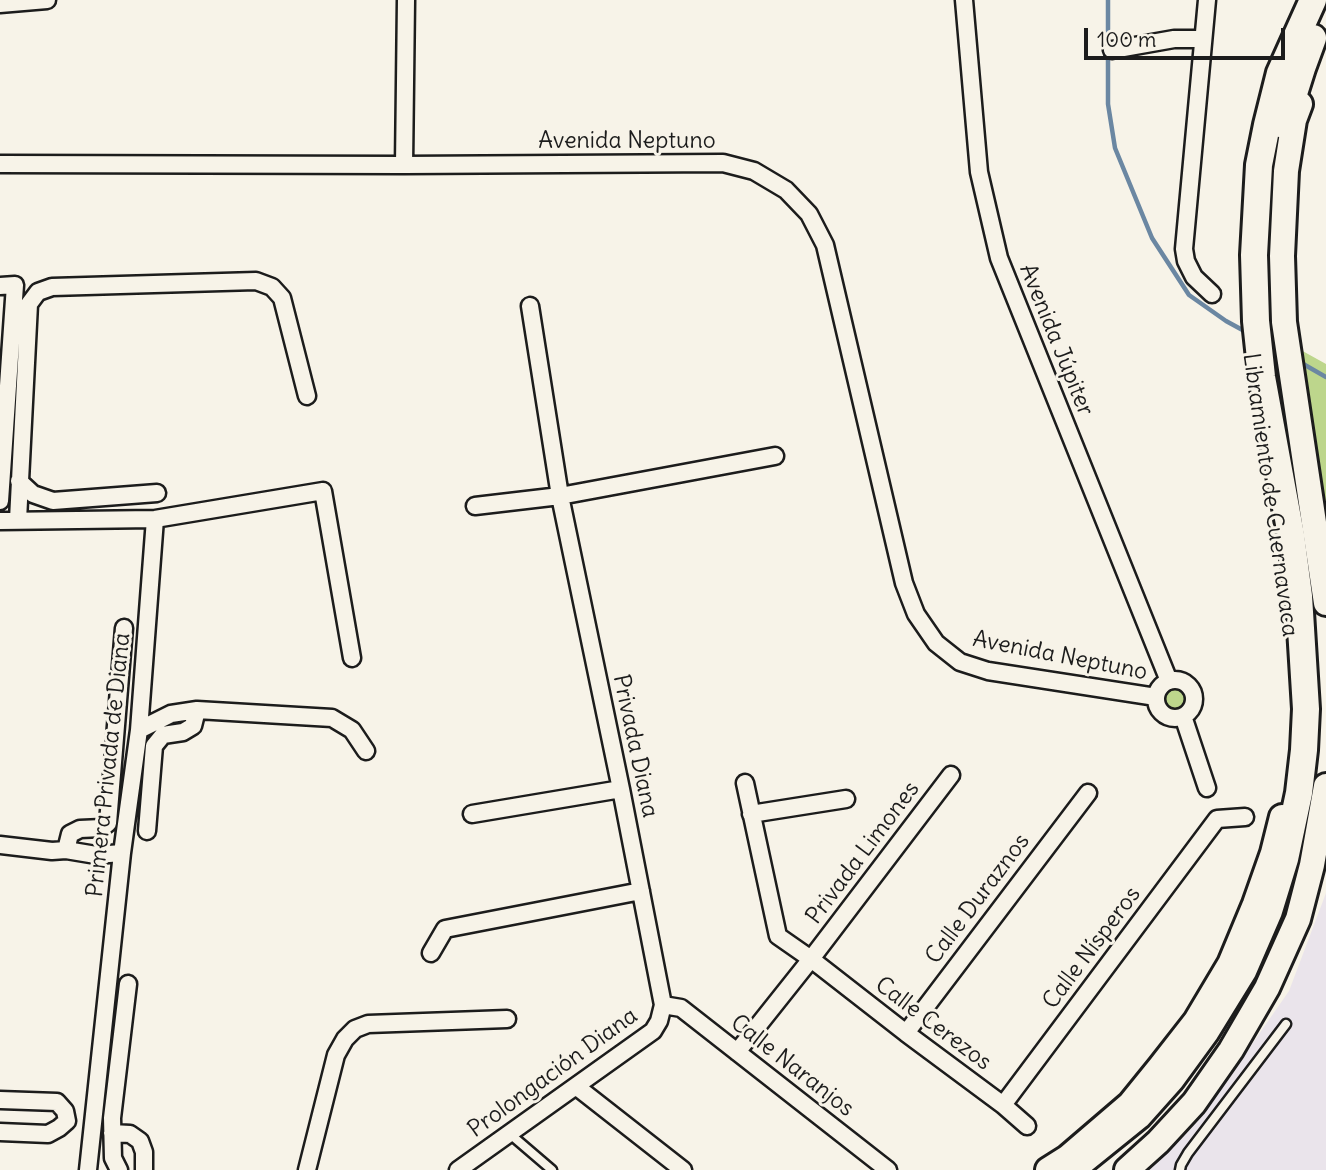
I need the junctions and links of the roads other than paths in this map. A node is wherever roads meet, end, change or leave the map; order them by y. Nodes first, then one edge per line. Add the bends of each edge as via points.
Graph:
1 (47, 0) edge
2 (406, 0) edge
3 (964, 0) edge
4 (1207, 0) edge
5 (1302, 0) edge
6 (1313, 0) edge
7 (0, 4) edge
8 (1326, 8) edge
9 (1326, 32) edge
10 (1202, 39) junction
11 (1112, 50) dead end
12 (0, 164) edge
13 (404, 165) junction
14 (0, 286) edge
15 (1212, 294) dead end
16 (530, 306) dead end
17 (1264, 322) junction
18 (1270, 377) junction
19 (307, 396) dead end
20 (775, 456) dead end
21 (19, 481) junction
22 (157, 493) dead end
23 (560, 496) junction
24 (0, 499) edge
25 (475, 506) dead end
26 (155, 519) junction
27 (18, 520) junction
28 (0, 521) edge
29 (1326, 603) edge
30 (124, 628) dead end
31 (352, 658) dead end
32 (1169, 681) junction
33 (1156, 698) junction
34 (197, 710) junction
35 (1183, 716) junction
36 (139, 730) junction
37 (366, 751) dead end
38 (951, 775) dead end
39 (745, 783) dead end
40 (1326, 786) edge
41 (1207, 788) dead end
42 (621, 789) junction
43 (1087, 793) dead end
44 (846, 799) dead end
45 (472, 814) dead end
46 (751, 814) junction
47 (1245, 817) dead end
48 (147, 831) dead end
49 (0, 845) edge
50 (66, 850) junction
51 (122, 853) junction
52 (641, 891) junction
53 (431, 953) dead end
54 (811, 959) junction
55 (128, 984) dead end
56 (663, 1005) junction
57 (507, 1019) dead end
58 (1286, 1024) dead end
59 (906, 1033) junction
60 (737, 1052) junction
61 (577, 1087) junction
62 (0, 1100) edge
63 (1003, 1105) junction
64 (66, 1121) junction
65 (1027, 1126) dead end
66 (93, 1129) junction
67 (0, 1132) edge
68 (112, 1133) junction
69 (510, 1134) junction
70 (88, 1170) edge
71 (123, 1170) edge
72 (144, 1170) edge
73 (307, 1170) edge
74 (458, 1170) edge
75 (552, 1170) edge
76 (683, 1170) edge
77 (888, 1170) edge
78 (1048, 1170) edge
79 (1071, 1170) edge
80 (1094, 1170) edge
81 (1127, 1170) edge
82 (1181, 1170) edge

1 - 7 street
2 - 13 street
3 - 32 street, Avenida Júpiter via 979,172 999,258
4 - 10 street
5 - 17 main road, Libramiento de Cuernavaca via 1276,56 1261,111 1244,214
6 - 17 highway via 1280,73 1259,165 1254,255
8 - 17 highway via 1290,105 1274,169
9 - 17 main road via 1294,120 1282,256
10 - 11 street
10 - 15 street via 1184,249 1194,278
12 - 13 street, Avenida Neptuno
13 - 33 street, Avenida Neptuno via 723,163 754,171 786,190 809,214 825,245 904,583 916,614 936,643 960,662 988,670
14 - 24 street via 15,285
16 - 23 street, Privada Diana
17 - 18 highway
18 - 29 main road, Libramiento de Cuernavaca
18 - 78 main road, Libramiento de Cuernavaca via 1296,709 1289,790 1273,853 1230,964 1196,1021 1129,1104
18 - 79 highway via 1299,596 1306,709 1299,793 1285,859 1243,971 1206,1031 1138,1116
18 - 80 highway via 1312,595 1317,644 1318,751 1298,864 1255,979 1218,1041 1145,1129
19 - 21 street via 282,298 272,287 256,281 52,287 38,292 29,304
20 - 23 street
21 - 22 street via 33,495 53,501
21 - 27 street
23 - 25 street
23 - 42 street, Privada Diana
26 - 27 street
26 - 31 street via 323,491
26 - 36 street, Primera Privada de Diana
27 - 28 street
30 - 50 street via 108,823 70,834
32 - 33 street
32 - 35 street via 1182,682 1192,692 1192,706
33 - 35 street via 1164,715
34 - 36 street via 172,714
34 - 37 street via 332,718 352,730
34 - 48 street via 193,726 163,735 155,746
35 - 41 street
36 - 51 street, Primera Privada de Diana
38 - 54 street, Privada Limones
39 - 46 street, Calle Cerezos
40 - 81 main road via 1298,919 1267,988 1194,1103
42 - 45 street
42 - 52 street, Privada Diana
43 - 59 street, Calle Duraznos
44 - 46 street
46 - 54 street, Calle Cerezos via 778,936
47 - 63 street, Calle Nísperos via 1217,819
49 - 50 street
50 - 51 street
51 - 66 street, Primera Privada de Diana
52 - 53 street via 445,929
52 - 56 street, Privada Diana
54 - 59 street, Calle Cerezos
54 - 60 street, Privada Limones
55 - 68 street
56 - 60 street, Calle Naranjos via 681,1008
56 - 61 street, Prolongación Diana via 653,1031
57 - 73 street via 368,1024 355,1029 336,1055
58 - 82 lane via 1188,1153
59 - 63 street, Calle Cerezos
60 - 77 street, Calle Naranjos
61 - 69 street, Prolongación Diana
61 - 76 street
62 - 64 street via 57,1102
63 - 65 street, Calle Cerezos
64 - 66 street
64 - 67 street via 48,1134
66 - 70 street, Primera Privada de Diana
68 - 71 street via 113,1158
68 - 72 street via 130,1134 140,1141
69 - 74 street, Prolongación Diana
69 - 75 lane

